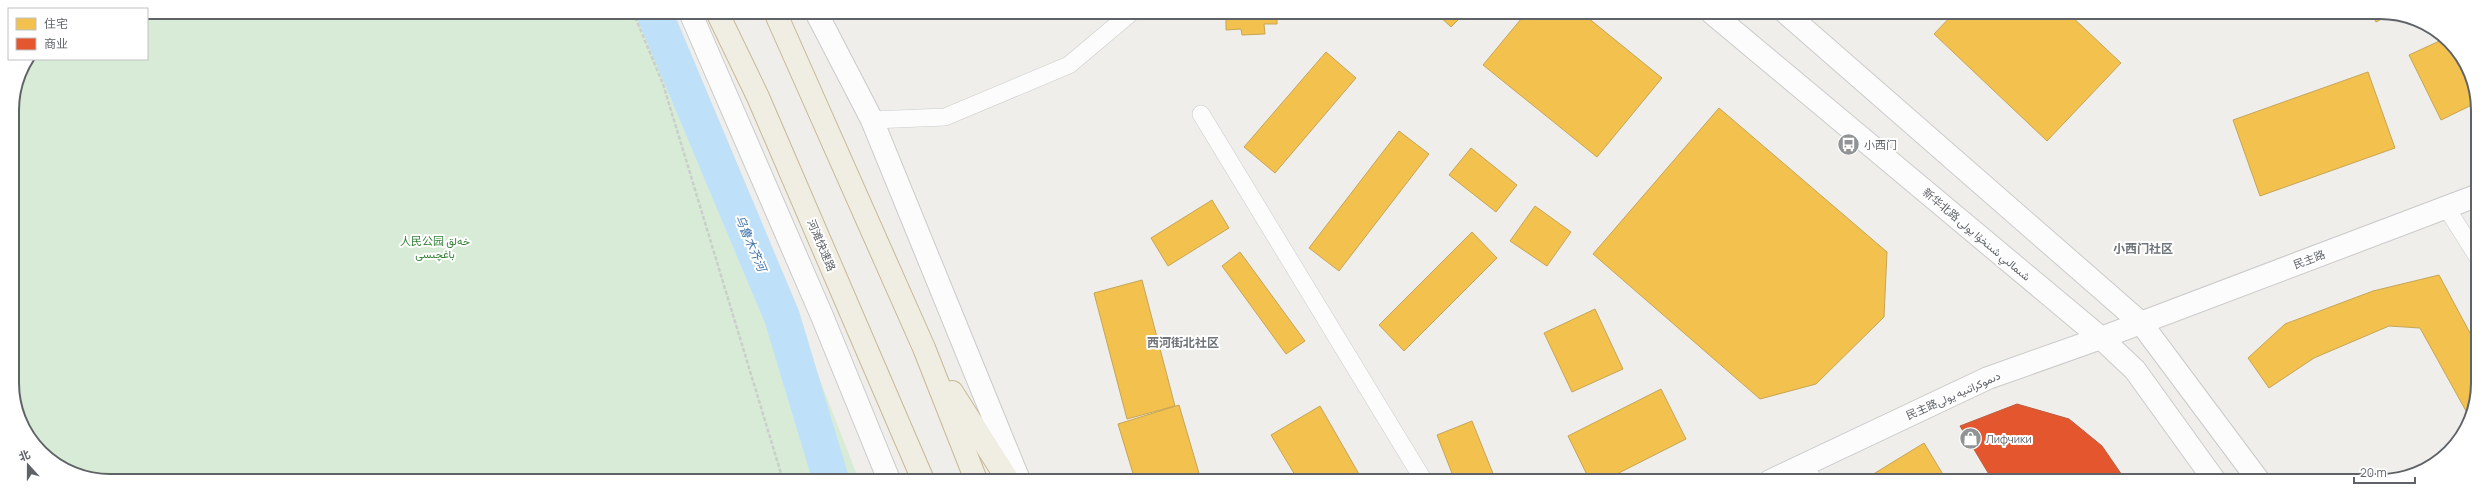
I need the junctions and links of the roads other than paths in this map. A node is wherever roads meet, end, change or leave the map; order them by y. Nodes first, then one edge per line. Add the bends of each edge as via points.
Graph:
1 (693, 19) edge
2 (721, 19) edge
3 (778, 19) edge
4 (820, 19) edge
5 (1124, 19) edge
6 (1719, 19) edge
7 (1793, 19) edge
8 (1201, 114) dead end
9 (872, 120) junction
10 (2471, 198) edge
11 (2446, 207) junction
12 (2471, 247) edge
13 (2141, 322) junction
14 (2101, 338) junction
15 (924, 348) junction
16 (1809, 472) edge
17 (887, 474) edge
18 (920, 474) edge
19 (974, 474) edge
20 (1004, 474) edge
21 (1017, 474) edge
22 (1420, 474) edge
23 (2210, 474) edge
24 (2253, 474) edge

1 - 17 main road via 819,309
2 - 18 highway, 河滩快速路 via 758,97
3 - 15 highway
4 - 9 main road
5 - 9 street via 1069,65 952,114
6 - 14 main road, 新华北路 شىمالىي شىنخۇا يولى
7 - 13 main road
8 - 22 street
9 - 21 main road
10 - 11 main road, 民主路
11 - 12 street
11 - 13 main road, 民主路
13 - 14 main road, 民主路دىموكراتىيە يولى
13 - 24 main road
14 - 16 main road, 民主路دىموكراتىيە يولى via 1988,378
14 - 23 main road, 新华北路 شىمالىي شىنخۇا يولى via 2135,370
15 - 19 highway
15 - 20 highway

